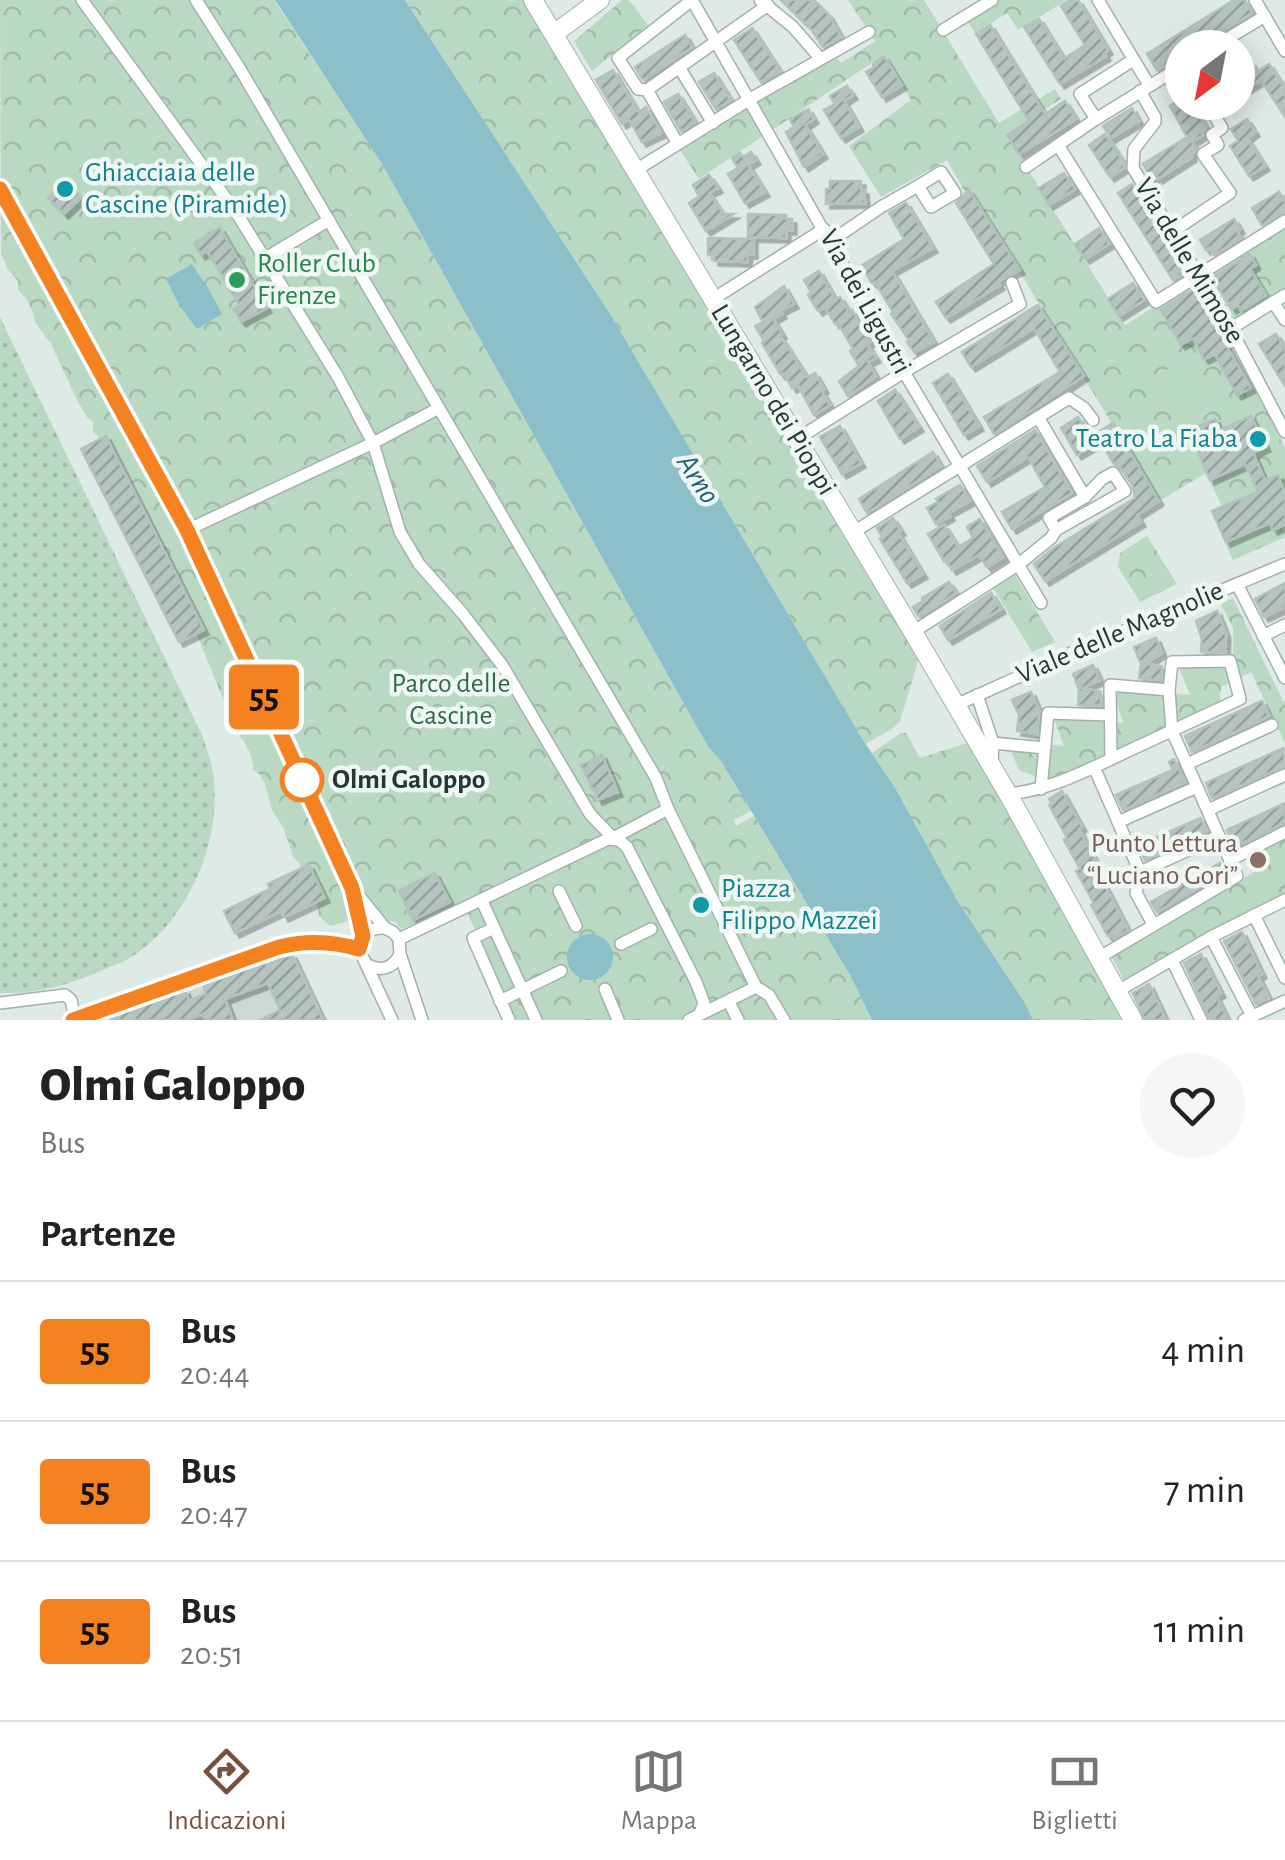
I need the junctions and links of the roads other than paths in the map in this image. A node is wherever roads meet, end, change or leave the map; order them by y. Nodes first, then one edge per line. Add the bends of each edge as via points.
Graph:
1 (82, 0) edge
2 (196, 0) edge
3 (533, 0) edge
4 (600, 0) edge
5 (692, 0) edge
6 (992, 0) edge
7 (1098, 0) edge
8 (1255, 0) edge
9 (764, 3) edge
10 (1265, 16) junction
11 (943, 30) dead end
12 (1242, 30) edge
13 (869, 32) dead end
14 (555, 33) junction
15 (714, 43) junction
16 (1285, 51) edge
17 (820, 58) junction
18 (1133, 60) junction
19 (679, 67) junction
20 (1165, 76) edge
21 (1145, 88) junction
22 (646, 90) junction
23 (750, 99) junction
24 (1096, 119) junction
25 (1217, 120) edge
26 (713, 123) junction
27 (678, 144) junction
28 (1058, 146) junction
29 (1026, 166) dead end
30 (636, 170) junction
31 (918, 186) dead end
32 (0, 189) edge
33 (328, 220) junction
34 (1285, 221) edge
35 (1172, 232) junction
36 (828, 235) junction
37 (264, 259) junction
38 (1198, 275) junction
39 (1012, 282) dead end
40 (1279, 298) edge
41 (713, 299) junction
42 (1285, 320) edge
43 (1230, 329) junction
44 (904, 372) junction
45 (439, 408) junction
46 (1038, 417) junction
47 (1094, 420) dead end
48 (1285, 432) edge
49 (797, 439) junction
50 (373, 443) junction
51 (959, 467) junction
52 (1085, 497) junction
53 (187, 530) junction
54 (1056, 530) junction
55 (852, 532) junction
56 (1020, 564) junction
57 (1285, 564) edge
58 (1238, 584) junction
59 (1041, 603) dead end
60 (1285, 626) edge
61 (913, 632) junction
62 (1263, 636) junction
63 (1285, 678) edge
64 (1170, 690) junction
65 (977, 695) junction
66 (956, 705) junction
67 (1110, 715) junction
68 (1272, 724) dead end
69 (1172, 731) junction
70 (993, 743) junction
71 (1044, 748) junction
72 (1111, 759) junction
73 (1187, 764) junction
74 (992, 766) junction
75 (1094, 767) junction
76 (1285, 775) edge
77 (1197, 787) junction
78 (1041, 789) junction
79 (1008, 794) junction
80 (668, 809) junction
81 (1208, 810) junction
82 (1118, 822) junction
83 (1285, 832) edge
84 (1220, 836) junction
85 (616, 839) junction
86 (1230, 860) junction
87 (1140, 872) junction
88 (352, 888) junction
89 (559, 890) dead end
90 (1285, 900) edge
91 (482, 901) junction
92 (1254, 915) junction
93 (1152, 924) junction
94 (576, 926) dead end
95 (385, 928) junction
96 (494, 928) junction
97 (652, 929) dead end
98 (1211, 937) junction
99 (399, 939) junction
100 (361, 942) junction
101 (621, 944) dead end
102 (400, 954) junction
103 (1100, 957) junction
104 (1172, 960) junction
105 (368, 964) junction
106 (561, 972) dead end
107 (1285, 978) edge
108 (756, 987) junction
109 (522, 990) junction
110 (605, 990) dead end
111 (1118, 991) junction
112 (500, 1001) junction
113 (1285, 1001) edge
114 (0, 1003) edge
115 (734, 1010) edge
116 (694, 1016) edge
117 (1248, 1018) edge
118 (74, 1020) edge
119 (392, 1020) edge
120 (422, 1020) edge
121 (509, 1020) edge
122 (536, 1020) edge
123 (618, 1020) edge
124 (784, 1020) edge
125 (1133, 1020) edge
126 (1201, 1020) edge

1 - 37 street
2 - 33 street
3 - 14 street, Lungarno dei Pioppi
4 - 14 street
5 - 15 street, Via dei Ligustri
5 - 22 street via 618,58
6 - 11 street
7 - 18 street, Via delle Mimose
8 - 10 street
9 - 15 street
9 - 17 street
10 - 12 street
10 - 16 street
13 - 17 street
14 - 30 street, Lungarno dei Pioppi
15 - 19 street
15 - 23 street, Via dei Ligustri
17 - 23 street
18 - 21 street, Via delle Mimose
18 - 24 street via 1080,94
19 - 22 street
19 - 26 street
20 - 21 street
21 - 24 street
21 - 35 street, Via delle Mimose via 1155,117 1134,149 1133,168
22 - 27 street
23 - 26 street
23 - 36 street, Via dei Ligustri
24 - 28 street
25 - 35 street via 1222,128 1212,135 1218,145 1203,154 1230,193
26 - 27 street
27 - 30 street
28 - 29 street
28 - 38 street via 1156,302
30 - 41 street, Lungarno dei Pioppi
31 - 36 street
32 - 53 street
33 - 37 street
33 - 45 street
34 - 38 street
35 - 38 street, Via delle Mimose
36 - 41 street
36 - 44 street, Via dei Ligustri
37 - 50 street
38 - 43 street, Via delle Mimose
39 - 44 street via 1020,304
40 - 42 street
40 - 43 street
41 - 49 street, Lungarno dei Pioppi
43 - 48 street, Via delle Mimose
44 - 49 street
44 - 51 street, Via dei Ligustri
45 - 50 street
45 - 80 street
46 - 47 street via 1070,398
46 - 51 street
46 - 52 street
49 - 55 street, Lungarno dei Pioppi
50 - 53 street
50 - 85 street via 400,532 502,666 590,814
51 - 55 street
51 - 56 street, Via dei Ligustri
52 - 54 street via 1049,518
52 - 54 street via 1113,473 1124,490
53 - 88 street
54 - 56 street
55 - 61 street, Lungarno dei Pioppi
56 - 59 street, Via dei Ligustri
56 - 61 street
57 - 58 street, Viale delle Magnolie
58 - 62 street
58 - 65 street, Viale delle Magnolie
60 - 62 street
61 - 66 street, Lungarno dei Pioppi
62 - 63 street
64 - 67 street via 1110,685
64 - 69 street
64 - 69 street via 1172,662 1230,661 1240,699
65 - 66 street, Viale delle Magnolie
65 - 70 street
66 - 74 street, Lungarno dei Pioppi
67 - 71 street via 1048,713
67 - 72 street
68 - 73 street
69 - 72 street
69 - 73 street
70 - 71 street
70 - 74 street
71 - 78 street
72 - 75 street
73 - 77 street
74 - 79 street, Lungarno dei Pioppi
75 - 78 street
75 - 82 street
76 - 81 street
77 - 81 street
77 - 82 street
78 - 79 street
79 - 103 street, Lungarno dei Pioppi
80 - 85 street
80 - 108 street
81 - 84 street
82 - 87 street
83 - 86 street
84 - 86 street
84 - 87 street
85 - 91 street
85 - 116 street via 628,847 700,990 704,1003
86 - 93 street via 1237,876
87 - 93 street via 1136,893
88 - 95 street
88 - 100 street
89 - 94 street
90 - 92 street
91 - 96 street
91 - 99 street
92 - 98 street
92 - 107 street
93 - 103 street
95 - 99 street
95 - 100 street via 374,928
96 - 109 street
96 - 112 street via 472,938
97 - 101 street
98 - 104 street
98 - 117 street
99 - 102 street
100 - 105 street
100 - 118 street via 299,942
102 - 105 street via 386,968
102 - 120 street
103 - 111 street, Lungarno dei Pioppi
104 - 111 street
104 - 126 street
105 - 119 street
106 - 109 street
108 - 115 street
108 - 124 street
109 - 112 street
109 - 122 street
110 - 123 street
111 - 125 street, Lungarno dei Pioppi
112 - 121 street
113 - 117 street
114 - 118 street via 65,996
115 - 116 street

